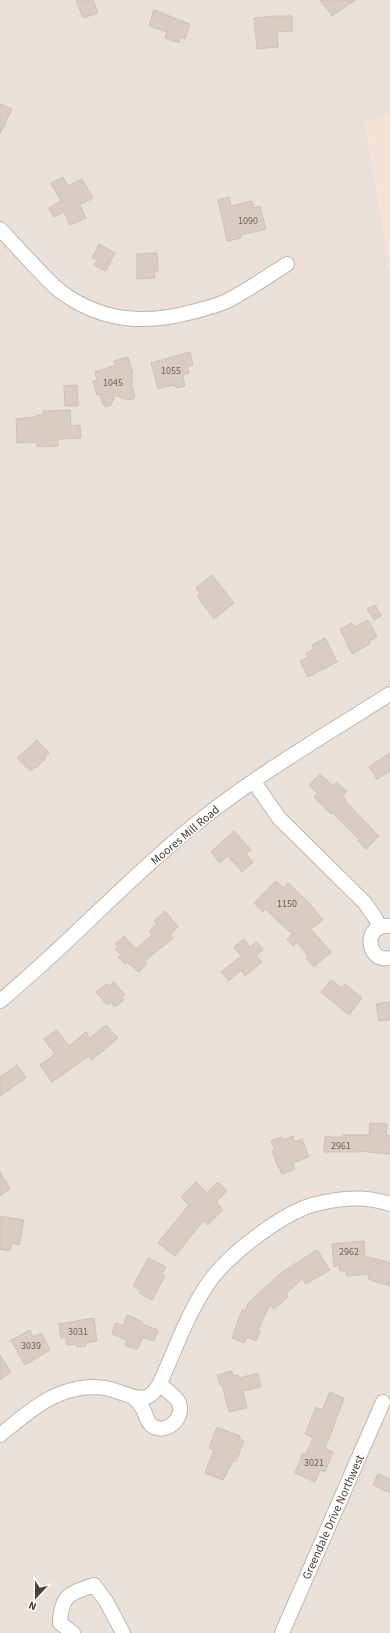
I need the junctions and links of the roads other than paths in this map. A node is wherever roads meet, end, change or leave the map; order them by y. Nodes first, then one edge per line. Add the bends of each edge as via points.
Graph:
1 (0, 229) edge
2 (287, 264) dead end
3 (390, 694) edge
4 (254, 782) junction
5 (385, 927) edge
6 (390, 958) edge
7 (0, 1000) edge
8 (390, 1204) edge
9 (160, 1383) junction
10 (135, 1398) junction
11 (383, 1402) dead end
12 (0, 1435) edge
13 (74, 1633) edge
14 (123, 1633) edge
15 (282, 1633) edge

1 - 2 street via 43,276 66,296 96,311 134,320 156,320 210,308 252,288
3 - 4 street, Moores Mill Road
4 - 5 street via 279,818 365,903
4 - 7 street, Moores Mill Road via 182,835
5 - 6 street via 374,931 370,942 375,954
8 - 9 street via 352,1198 311,1205 251,1240 226,1262 208,1283 194,1306
9 - 10 street via 151,1395
9 - 10 street via 180,1405 180,1416 172,1425 162,1428 151,1424
10 - 12 street via 114,1390 93,1387 71,1390 51,1397
11 - 15 street, Greendale Drive Northwest
13 - 14 street via 60,1623 60,1608 72,1592 94,1585

